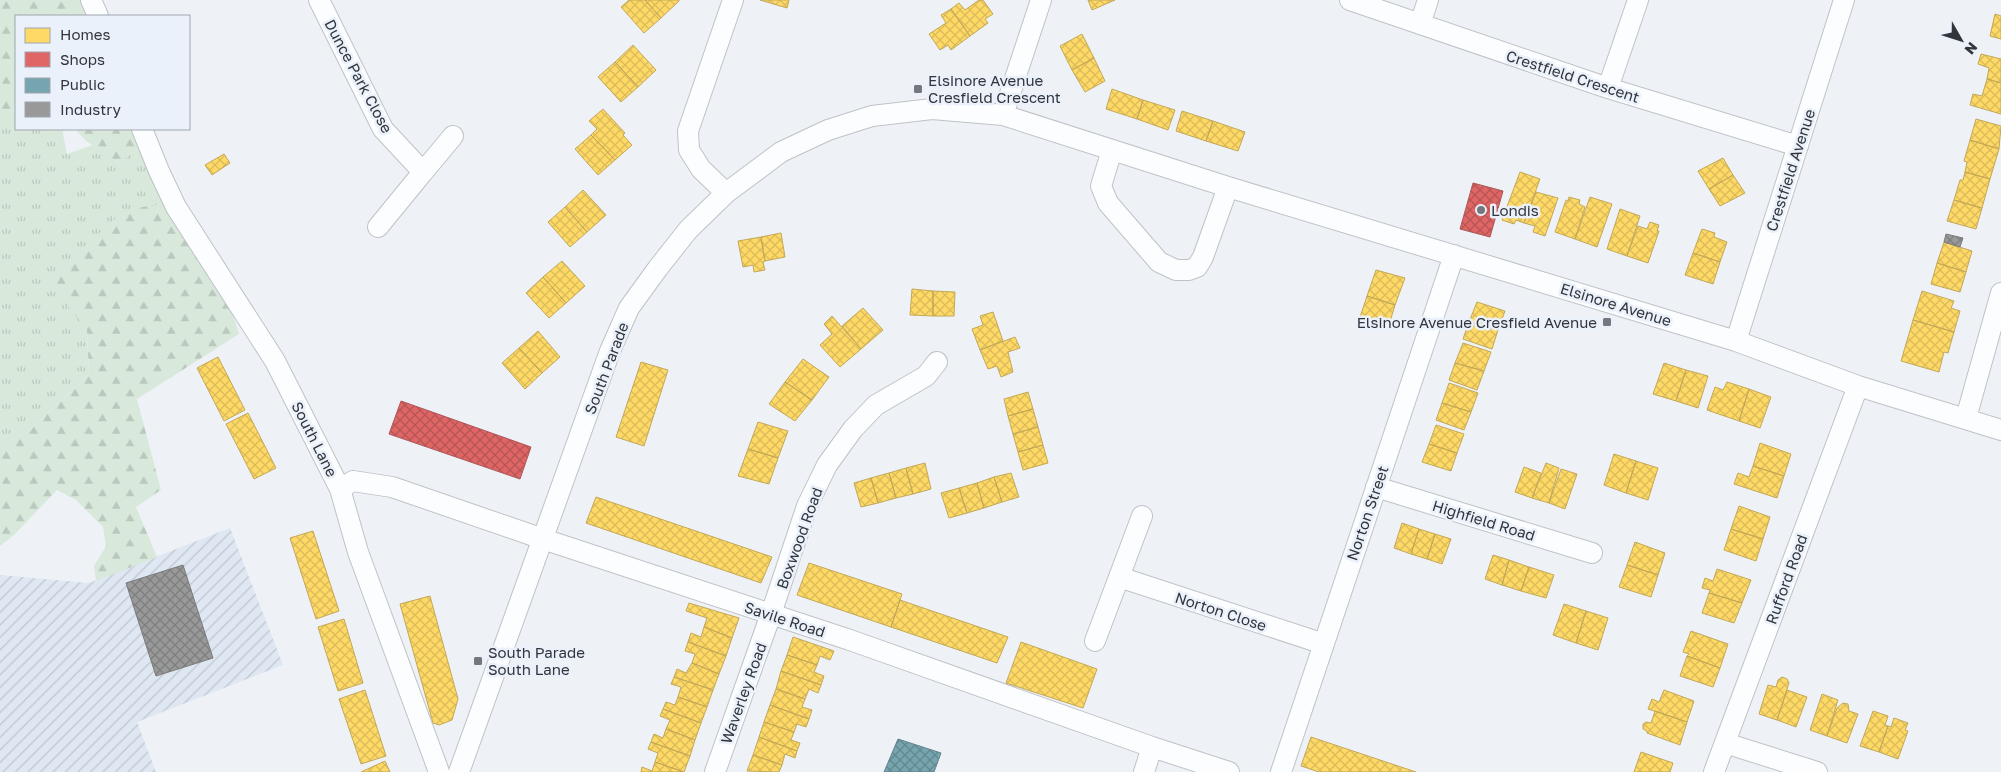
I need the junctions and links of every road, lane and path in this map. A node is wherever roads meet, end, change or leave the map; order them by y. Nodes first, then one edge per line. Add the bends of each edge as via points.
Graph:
1 (92, 0) edge
2 (319, 0) edge
3 (733, 0) edge
4 (1041, 0) edge
5 (1350, 0) edge
6 (1428, 0) edge
7 (1638, 0) edge
8 (1844, 0) edge
9 (98, 15) edge
10 (1420, 24) junction
11 (1608, 88) junction
12 (1003, 115) junction
13 (142, 130) edge
14 (453, 136) dead end
15 (1798, 146) junction
16 (1112, 150) junction
17 (423, 172) junction
18 (1228, 186) junction
19 (726, 193) junction
20 (378, 227) dead end
21 (1454, 254) junction
22 (2001, 293) edge
23 (1736, 341) junction
24 (936, 362) dead end
25 (1858, 386) junction
26 (1966, 418) junction
27 (2001, 430) edge
28 (1376, 486) junction
29 (340, 489) junction
30 (1142, 516) dead end
31 (543, 539) junction
32 (1592, 553) dead end
33 (1119, 577) junction
34 (771, 614) junction
35 (1096, 641) dead end
36 (1324, 644) junction
37 (1725, 743) junction
38 (1152, 747) junction
39 (439, 772) edge
40 (459, 772) edge
41 (715, 772) edge
42 (1144, 772) edge
43 (1229, 772) edge
44 (1281, 772) edge
45 (1714, 772) edge
46 (1817, 772) edge

1 - 9 street
2 - 17 street, Dunce Park Close via 383,129
3 - 19 street via 688,131 689,150 701,169
4 - 12 street
5 - 10 street, Crestfield Crescent
6 - 10 street
7 - 11 street
8 - 15 street, Crestfield Avenue
10 - 11 street, Crestfield Crescent
11 - 15 street, Crestfield Crescent
12 - 16 street, Elsinore Avenue
12 - 19 street, Elsinore Avenue via 932,109 872,116 828,130 781,152
13 - 29 street, South Lane via 176,207 275,361
14 - 17 street
15 - 23 street, Crestfield Avenue
16 - 18 street, Elsinore Avenue
16 - 18 street via 1101,186 1108,203 1159,262 1176,270 1197,267
17 - 20 street
18 - 21 street, Elsinore Avenue
19 - 31 street, South Parade via 688,230 630,308 610,351
21 - 23 street, Elsinore Avenue
21 - 28 street, Norton Street
22 - 26 street
23 - 25 street, Elsinore Avenue
24 - 34 street, Boxwood Road via 926,376 876,405 853,429 827,465 807,506
25 - 26 street, Elsinore Avenue
25 - 37 street, Rufford Road
26 - 27 street, Elsinore Avenue
28 - 32 street, Highfield Road
28 - 36 street, Norton Street
29 - 31 street, Savile Road via 353,481 392,487
29 - 39 street, South Lane via 358,552
30 - 33 street
31 - 34 street, Savile Road
31 - 40 street, South Parade
33 - 35 street
33 - 36 street, Norton Close
34 - 38 street, Savile Road
34 - 41 street, Waverley Road
36 - 44 street, Norton Street
37 - 45 street, Rufford Road
37 - 46 street
38 - 42 street
38 - 43 street, Savile Road

